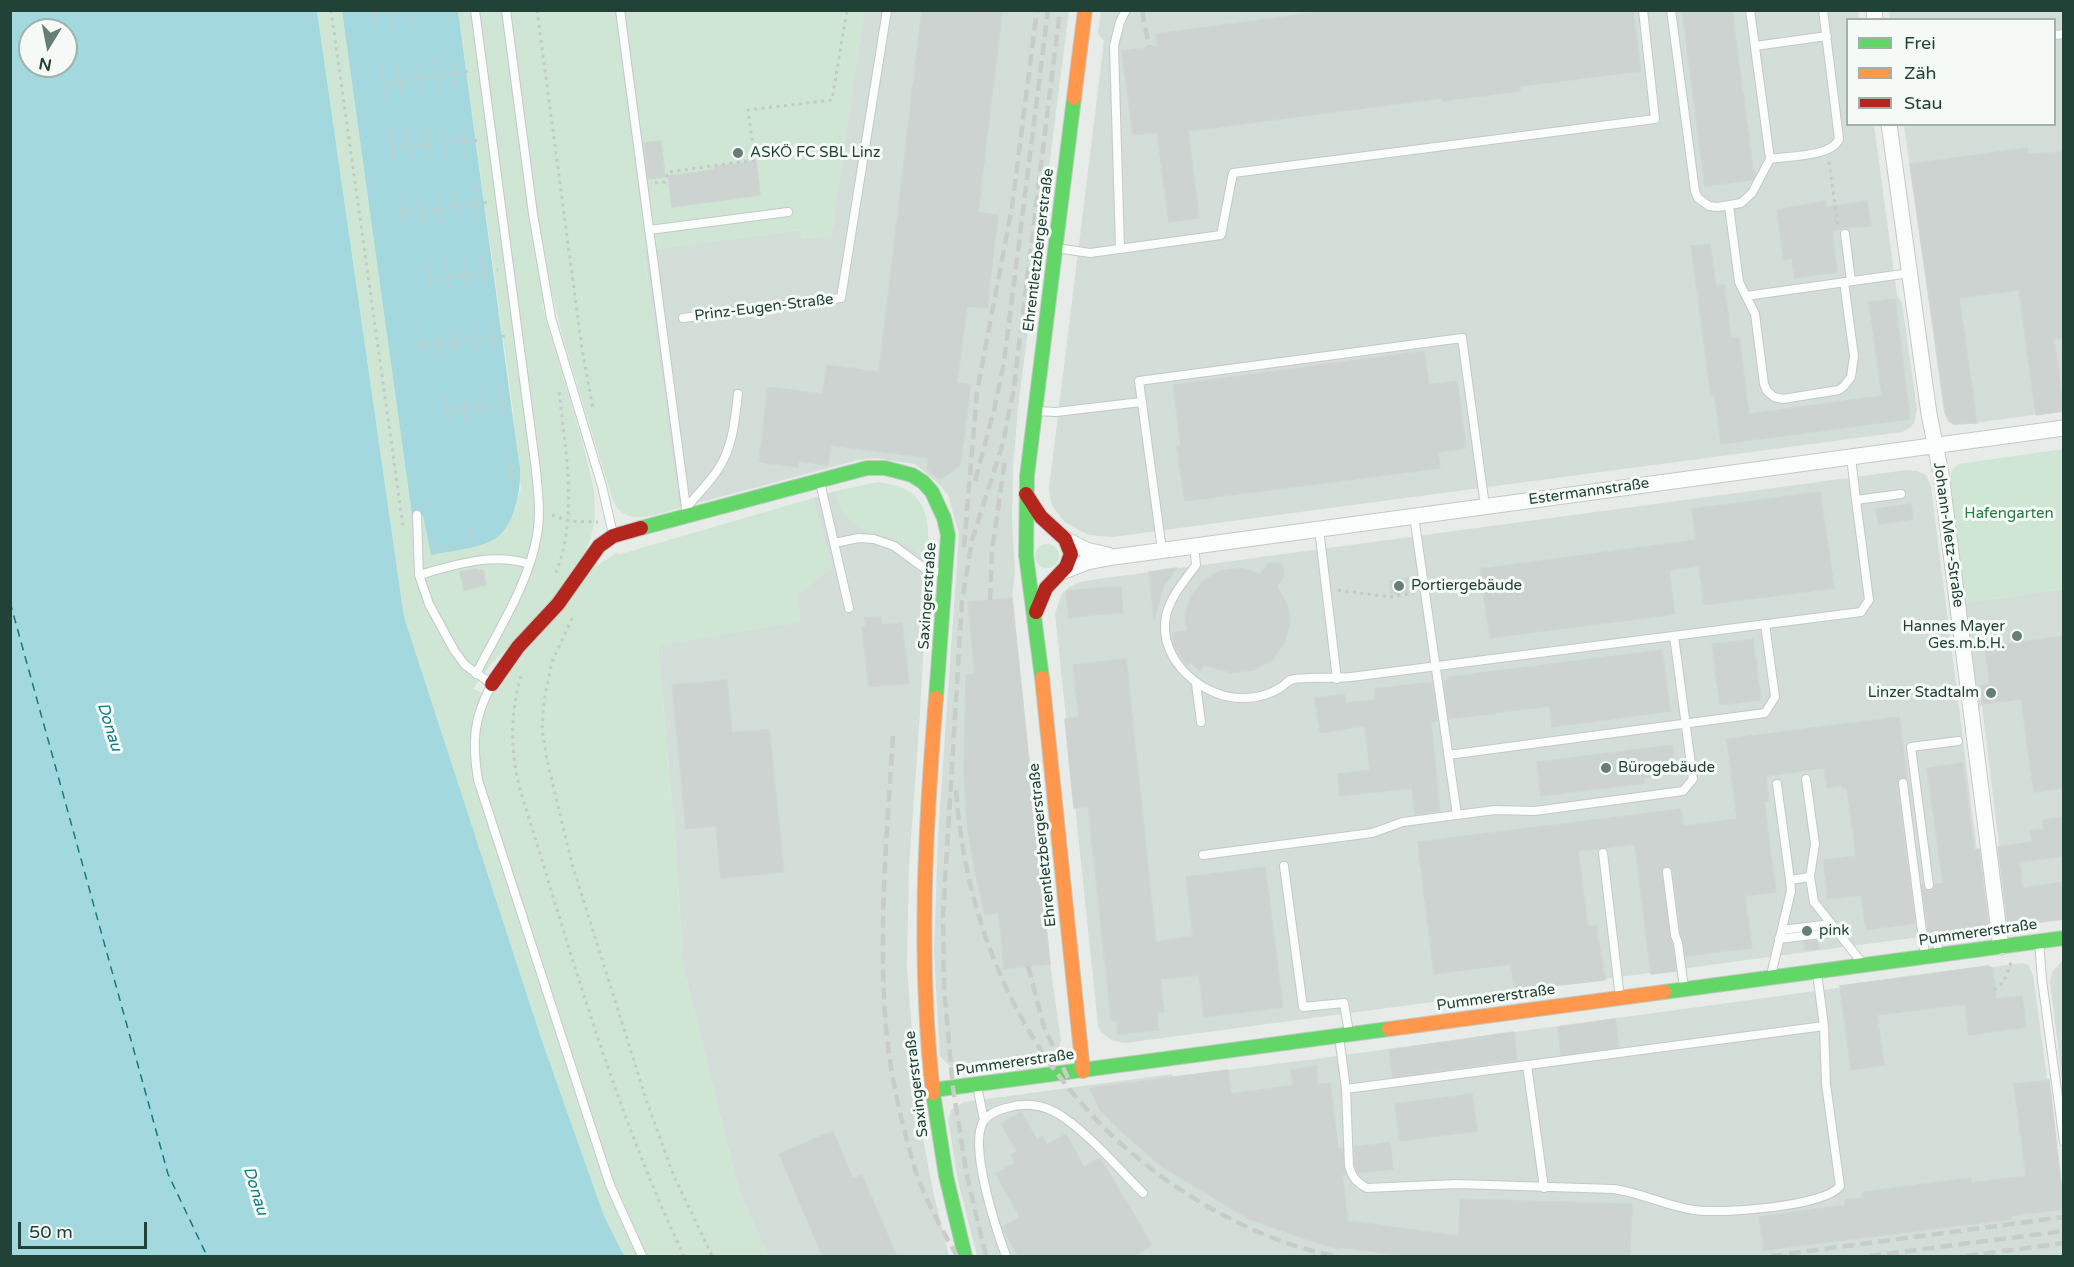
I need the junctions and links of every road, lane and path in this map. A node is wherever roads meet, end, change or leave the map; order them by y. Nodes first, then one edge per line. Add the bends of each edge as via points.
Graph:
1 (331, 10) edge
2 (409, 10) edge
3 (428, 10) edge
4 (447, 10) edge
5 (475, 10) edge
6 (506, 10) edge
7 (537, 10) edge
8 (620, 10) edge
9 (847, 10) edge
10 (887, 10) edge
11 (1085, 10) edge
12 (1126, 10) edge
13 (1643, 10) edge
14 (1671, 10) edge
15 (1750, 10) edge
16 (1823, 10) edge
17 (392, 12) edge
18 (374, 13) edge
19 (448, 21) dead end
20 (429, 24) dead end
21 (412, 27) dead end
22 (394, 28) dead end
23 (376, 31) dead end
24 (1827, 36) junction
25 (1755, 46) junction
26 (452, 57) dead end
27 (434, 60) dead end
28 (416, 62) dead end
29 (398, 65) dead end
30 (381, 68) dead end
31 (470, 71) dead end
32 (455, 73) junction
33 (436, 76) junction
34 (418, 79) junction
35 (400, 82) junction
36 (383, 84) junction
37 (457, 89) dead end
38 (439, 92) dead end
39 (421, 95) dead end
40 (403, 98) dead end
41 (386, 100) dead end
42 (462, 125) dead end
43 (444, 126) dead end
44 (1889, 126) edge
45 (426, 128) dead end
46 (407, 129) dead end
47 (391, 130) dead end
48 (479, 140) dead end
49 (464, 141) junction
50 (446, 142) junction
51 (427, 144) junction
52 (409, 146) junction
53 (392, 147) junction
54 (1828, 151) junction
55 (465, 157) dead end
56 (447, 159) dead end
57 (1770, 159) junction
58 (429, 160) dead end
59 (394, 162) dead end
60 (410, 162) dead end
61 (643, 185) junction
62 (473, 188) dead end
63 (455, 191) dead end
64 (437, 194) dead end
65 (418, 197) dead end
66 (400, 200) dead end
67 (489, 202) dead end
68 (475, 204) junction
69 (1729, 206) junction
70 (457, 207) junction
71 (439, 209) junction
72 (420, 212) junction
73 (788, 212) dead end
74 (402, 214) junction
75 (477, 220) dead end
76 (459, 222) dead end
77 (441, 225) dead end
78 (423, 227) dead end
79 (404, 230) dead end
80 (649, 230) junction
81 (1845, 234) joint
82 (1056, 248) junction
83 (1120, 249) junction
84 (482, 256) dead end
85 (464, 259) dead end
86 (445, 261) dead end
87 (427, 264) dead end
88 (498, 270) dead end
89 (484, 272) junction
90 (1910, 273) junction
91 (466, 274) junction
92 (447, 277) junction
93 (429, 280) junction
94 (1848, 282) junction
95 (486, 287) dead end
96 (468, 290) dead end
97 (450, 292) dead end
98 (432, 294) dead end
99 (1746, 296) junction
100 (683, 318) dead end
101 (490, 323) dead end
102 (473, 324) dead end
103 (454, 327) dead end
104 (436, 329) dead end
105 (418, 331) dead end
106 (506, 336) dead end
107 (492, 338) junction
108 (474, 340) junction
109 (456, 342) junction
110 (438, 344) junction
111 (420, 346) junction
112 (494, 352) dead end
113 (476, 355) dead end
114 (458, 357) dead end
115 (439, 359) dead end
116 (421, 361) dead end
117 (558, 382) dead end
118 (500, 388) dead end
119 (481, 391) dead end
120 (463, 393) dead end
121 (738, 394) dead end
122 (445, 395) dead end
123 (516, 402) dead end
124 (1142, 402) junction
125 (501, 404) junction
126 (483, 406) junction
127 (465, 408) junction
128 (447, 411) junction
129 (593, 411) dead end
130 (1035, 411) junction
131 (503, 419) dead end
132 (485, 422) dead end
133 (467, 424) dead end
134 (449, 425) dead end
135 (2064, 428) edge
136 (1935, 445) junction
137 (507, 452) dead end
138 (1851, 456) junction
139 (520, 470) dead end
140 (510, 471) junction
141 (820, 481) junction
142 (513, 490) dead end
143 (1026, 494) junction
144 (1901, 494) dead end
145 (1856, 500) junction
146 (1485, 507) junction
147 (539, 510) junction
148 (686, 513) junction
149 (417, 515) dead end
150 (1414, 516) junction
151 (569, 521) junction
152 (610, 522) junction
153 (404, 526) dead end
154 (471, 526) dead end
155 (1319, 530) junction
156 (430, 534) dead end
157 (613, 536) junction
158 (1062, 537) junction
159 (834, 543) junction
160 (474, 545) dead end
161 (1194, 546) junction
162 (456, 549) dead end
163 (1162, 550) junction
164 (1114, 557) junction
165 (1026, 558) junction
166 (529, 564) junction
167 (1061, 573) junction
168 (419, 574) junction
169 (946, 574) junction
170 (555, 576) dead end
171 (1326, 589) junction
172 (1425, 592) junction
173 (849, 608) dead end
174 (574, 613) dead end
175 (1035, 616) junction
176 (1765, 624) junction
177 (1674, 636) junction
178 (1436, 667) junction
179 (523, 670) dead end
180 (477, 674) junction
181 (1337, 679) junction
182 (492, 684) junction
183 (1196, 684) junction
184 (1201, 722) dead end
185 (1685, 723) junction
186 (1958, 741) dead end
187 (1448, 755) junction
188 (1806, 779) dead end
189 (1904, 783) dead end
190 (1777, 784) dead end
191 (1457, 815) junction
192 (1603, 854) dead end
193 (1203, 855) dead end
194 (1284, 866) dead end
195 (1667, 872) dead end
196 (1810, 878) junction
197 (1790, 880) junction
198 (1929, 885) dead end
199 (1831, 924) junction
200 (1782, 930) junction
201 (1837, 932) junction
202 (1936, 935) dead end
203 (2064, 938) edge
204 (1779, 939) junction
205 (2039, 941) junction
206 (2001, 947) junction
207 (1932, 956) junction
208 (2011, 962) dead end
209 (1864, 965) junction
210 (1816, 972) junction
211 (1770, 978) junction
212 (1684, 990) junction
213 (1994, 990) dead end
214 (1620, 998) junction
215 (1824, 1026) junction
216 (1344, 1035) junction
217 (1527, 1065) junction
218 (1083, 1071) junction
219 (976, 1085) junction
220 (1346, 1089) junction
221 (933, 1090) junction
222 (984, 1120) junction
223 (2064, 1142) edge
224 (1544, 1188) junction
225 (1143, 1193) dead end
226 (642, 1257) edge
227 (684, 1257) edge
228 (712, 1257) edge
229 (965, 1257) edge
230 (1006, 1257) edge

1 - 153 path
2 - 17 path
2 - 21 path
3 - 20 path
4 - 19 path
5 - 147 lane
6 - 152 lane via 551,318
7 - 129 path
8 - 61 lane
9 - 61 path via 832,100 748,110 755,160 668,172 665,182
10 - 100 lane, Prinz-Eugen-Straße via 841,298
11 - 82 street, Ehrentletzbergerstraße
12 - 83 lane via 1114,46
13 - 83 lane via 1655,118 1233,173 1221,235
14 - 69 lane via 1695,191 1709,206
15 - 25 lane
16 - 24 lane
17 - 18 path
17 - 22 path
18 - 23 path
24 - 25 lane
24 - 54 lane via 1840,133 1837,144
25 - 57 lane
26 - 32 path
27 - 33 path
28 - 34 path
29 - 35 path
30 - 36 path
31 - 32 path
32 - 33 path
32 - 37 path
33 - 34 path
33 - 38 path
34 - 35 path
34 - 39 path
35 - 36 path
35 - 40 path
36 - 41 path
42 - 49 path
43 - 50 path
44 - 90 street, Johann-Metz-Straße
45 - 51 path
46 - 52 path
47 - 53 path
48 - 49 path
49 - 50 path
49 - 55 path
50 - 51 path
50 - 56 path
51 - 52 path
51 - 58 path
52 - 53 path
52 - 60 path
53 - 59 path
54 - 57 lane
54 - 81 path via 1839,233
57 - 69 lane via 1748,198
61 - 80 lane
62 - 68 path
63 - 70 path
64 - 71 path
65 - 72 path
66 - 74 path
67 - 68 path
68 - 70 path
68 - 75 path
69 - 99 lane via 1739,282
70 - 71 path
70 - 76 path
71 - 72 path
71 - 77 path
72 - 74 path
72 - 78 path
73 - 80 lane
74 - 79 path
80 - 148 lane
81 - 94 lane
82 - 83 lane via 1090,253
82 - 130 street, Ehrentletzbergerstraße
84 - 89 path
85 - 91 path
86 - 92 path
87 - 93 path
88 - 89 path
89 - 91 path
89 - 95 path
90 - 94 lane
90 - 136 street, Johann-Metz-Straße
91 - 92 path
91 - 96 path
92 - 93 path
92 - 97 path
93 - 98 path
94 - 99 lane
94 - 99 lane via 1854,367 1851,376 1844,386 1831,392 1783,399 1767,392 1764,384 1755,314
101 - 107 path
102 - 108 path
103 - 109 path
104 - 110 path
105 - 111 path
106 - 107 path
107 - 108 path
107 - 112 path
108 - 109 path
108 - 113 path
109 - 110 path
109 - 114 path
110 - 111 path
110 - 115 path
111 - 116 path
117 - 151 path via 568,461
118 - 125 path
119 - 126 path
120 - 127 path
121 - 148 lane via 723,460
122 - 128 path
123 - 125 path
124 - 130 lane
124 - 146 lane via 1138,381 1462,338
124 - 163 lane
125 - 126 path
125 - 131 path
126 - 127 path
126 - 132 path
127 - 128 path
127 - 133 path
128 - 134 path
130 - 143 street, Ehrentletzbergerstraße
135 - 136 street, Estermannstraße
136 - 138 street, Estermannstraße
136 - 206 street, Johann-Metz-Straße
137 - 140 path
138 - 145 lane
138 - 146 street, Estermannstraße
139 - 140 path
140 - 142 path
141 - 148 street, Saxingerstraße
141 - 159 lane
141 - 169 street, Saxingerstraße via 878,467 900,470 924,482 938,499 946,521
143 - 158 street via 1041,517
143 - 165 street, Ehrentletzbergerstraße
144 - 145 lane
145 - 176 lane via 1869,600 1861,612
146 - 150 street, Estermannstraße
147 - 151 path
147 - 166 lane
148 - 157 street, Saxingerstraße
149 - 168 lane
150 - 155 street, Estermannstraße
150 - 172 lane
151 - 152 path
151 - 170 path
152 - 157 lane
154 - 160 path
155 - 161 street, Estermannstraße
155 - 171 lane
156 - 162 path via 434,551 455,546
157 - 182 street, Saxingerstraße via 599,546 558,604
158 - 164 street, Estermannstraße via 1086,550
158 - 165 street via 1051,532 1039,534 1029,542
158 - 167 street, Ehrentletzbergerstraße via 1071,554 1069,565
159 - 169 lane via 874,539 894,546 924,567
159 - 173 lane
161 - 163 street, Estermannstraße
161 - 183 lane via 1196,565 1176,592 1165,622 1168,643 1178,665
163 - 164 street, Estermannstraße
164 - 167 street, Estermannstraße via 1087,562
165 - 167 street via 1038,574 1046,577
165 - 175 street, Ehrentletzbergerstraße
166 - 168 lane via 500,558
166 - 180 lane
167 - 175 street, Ehrentletzbergerstraße via 1042,593
168 - 180 lane via 429,604 454,650
169 - 221 street, Saxingerstraße via 924,893 925,1011
171 - 172 path via 1390,597
171 - 181 lane
172 - 178 lane
174 - 228 path via 547,683 542,729 547,760 572,864 656,1128
175 - 218 street, Ehrentletzbergerstraße
176 - 177 lane
176 - 185 lane via 1775,698 1765,713
177 - 178 lane
177 - 185 lane
178 - 181 lane
178 - 187 lane
179 - 227 path via 514,703 512,735 519,789 629,1125
180 - 182 lane
181 - 183 lane via 1292,679 1262,696 1245,698 1212,693
182 - 226 lane via 474,732 478,780 604,1167
183 - 184 lane
185 - 187 lane
185 - 191 lane via 1693,779 1683,791 1535,811 1495,810
186 - 198 lane via 1911,747
187 - 191 lane
188 - 196 lane via 1815,844
189 - 207 lane
190 - 197 lane
191 - 193 lane via 1403,822 1372,833
192 - 214 lane
194 - 216 lane via 1303,1007 1344,1003
195 - 212 lane
196 - 197 lane
196 - 199 lane via 1814,902
197 - 200 lane
199 - 200 lane
199 - 201 lane
200 - 204 lane
201 - 204 lane
201 - 209 lane
202 - 207 lane
203 - 205 street, Pummererstraße
204 - 211 lane
205 - 206 street, Pummererstraße
205 - 223 lane
206 - 207 street, Pummererstraße
207 - 209 street, Pummererstraße
208 - 213 path via 2007,977
209 - 210 street, Pummererstraße
210 - 211 street, Pummererstraße
210 - 215 lane
211 - 212 street, Pummererstraße
212 - 214 street, Pummererstraße
214 - 216 street, Pummererstraße
215 - 217 lane
215 - 224 lane via 1826,1084 1840,1186 1836,1192 1803,1202 1708,1212 1674,1206 1630,1191
216 - 218 street, Pummererstraße
216 - 220 lane
217 - 220 lane
217 - 224 lane
218 - 219 street, Pummererstraße
219 - 221 street, Pummererstraße
219 - 222 lane
220 - 224 lane via 1349,1166 1358,1184 1377,1189 1457,1184
221 - 229 street, Saxingerstraße
222 - 225 lane via 1016,1105 1038,1105 1055,1112
222 - 230 lane via 979,1140 984,1178

